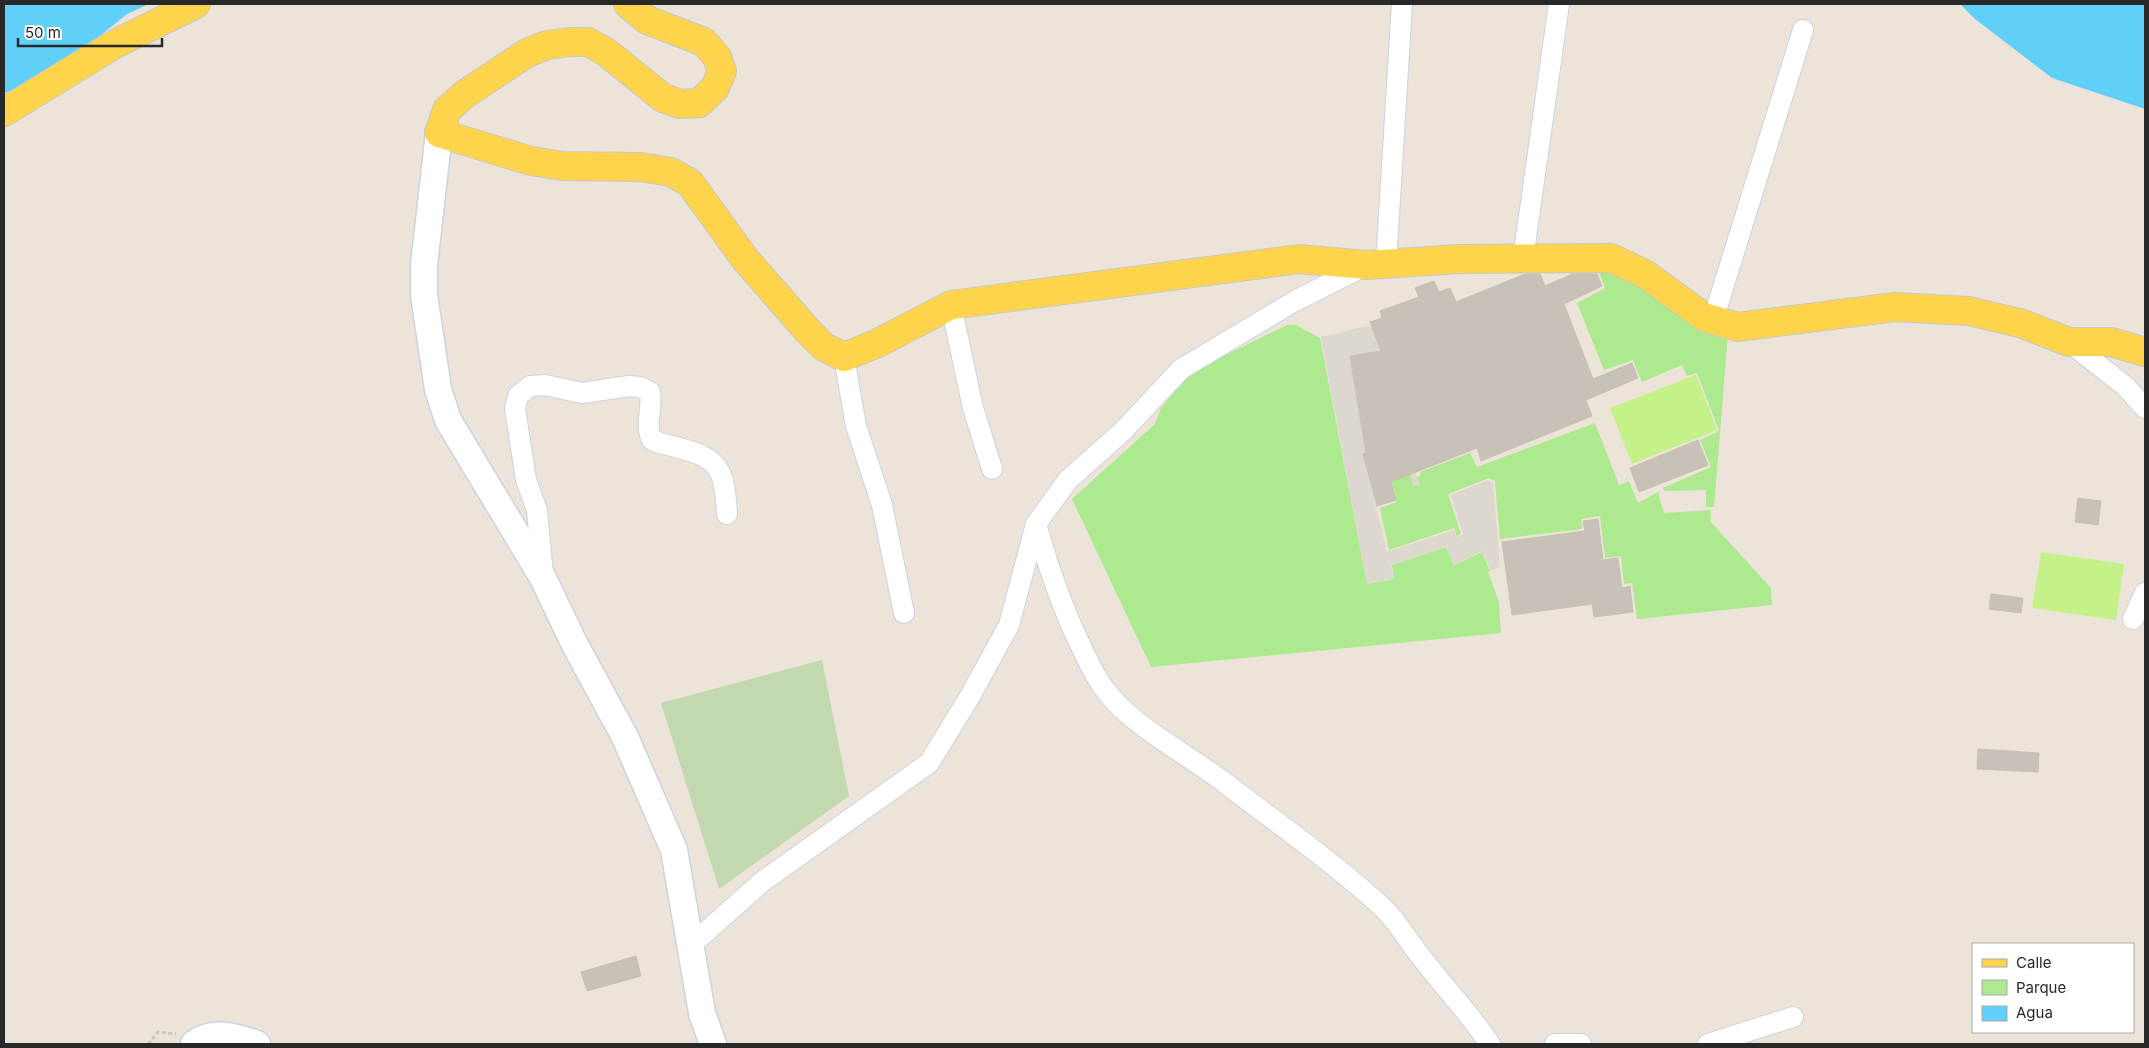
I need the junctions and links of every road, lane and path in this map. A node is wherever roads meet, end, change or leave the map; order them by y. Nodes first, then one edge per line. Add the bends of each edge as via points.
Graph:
1 (196, 4) edge
2 (628, 4) edge
3 (1402, 4) edge
4 (1559, 4) edge
5 (1804, 30) dead end
6 (4, 112) edge
7 (439, 133) junction
8 (1523, 259) junction
9 (1376, 265) junction
10 (951, 305) junction
11 (1713, 320) junction
12 (2069, 342) junction
13 (2145, 352) edge
14 (844, 357) junction
15 (2145, 408) edge
16 (992, 469) dead end
17 (727, 514) dead end
18 (1036, 524) junction
19 (543, 578) junction
20 (2145, 593) edge
21 (904, 612) dead end
22 (2133, 619) dead end
23 (690, 946) junction
24 (1793, 1017) dead end
25 (194, 1044) edge
26 (257, 1044) edge
27 (713, 1044) edge
28 (1490, 1044) edge
29 (1555, 1044) edge
30 (1581, 1044) edge
31 (1708, 1044) edge

1 - 6 main road via 116,44
2 - 7 main road via 647,20 704,42 717,57 722,71 715,88 699,103 680,104 663,98 606,52 588,42 570,42 547,45 527,53 465,94 447,110
3 - 9 street
4 - 8 street
5 - 11 street
7 - 14 main road via 531,162 562,166 640,167 671,172 690,183 745,259 808,331 824,347
7 - 19 street via 424,265 424,295 438,389 448,420
8 - 9 main road via 1460,259
8 - 11 main road via 1611,258 1646,274 1704,318
9 - 10 main road via 1299,259
9 - 18 street via 1295,301 1181,369 1123,432 1068,480
10 - 14 main road
10 - 16 street via 973,408
11 - 12 main road via 1736,327 1895,307 1969,311 2023,324
12 - 13 main road via 2112,342
12 - 15 street via 2125,386
14 - 21 street via 856,426 882,505
17 - 19 street via 722,477 714,464 699,454 652,440 648,433 652,410 650,392 629,386 582,393 545,385 530,386 518,396 515,408 526,480 537,510
18 - 23 street via 1009,625 929,763 762,881
18 - 28 street via 1067,615 1093,671 1118,705 1213,773 1381,906
19 - 23 street via 625,736 674,850
20 - 22 street
23 - 27 street via 702,1013
24 - 31 street
25 - 26 street via 202,1038 229,1035
29 - 30 street

